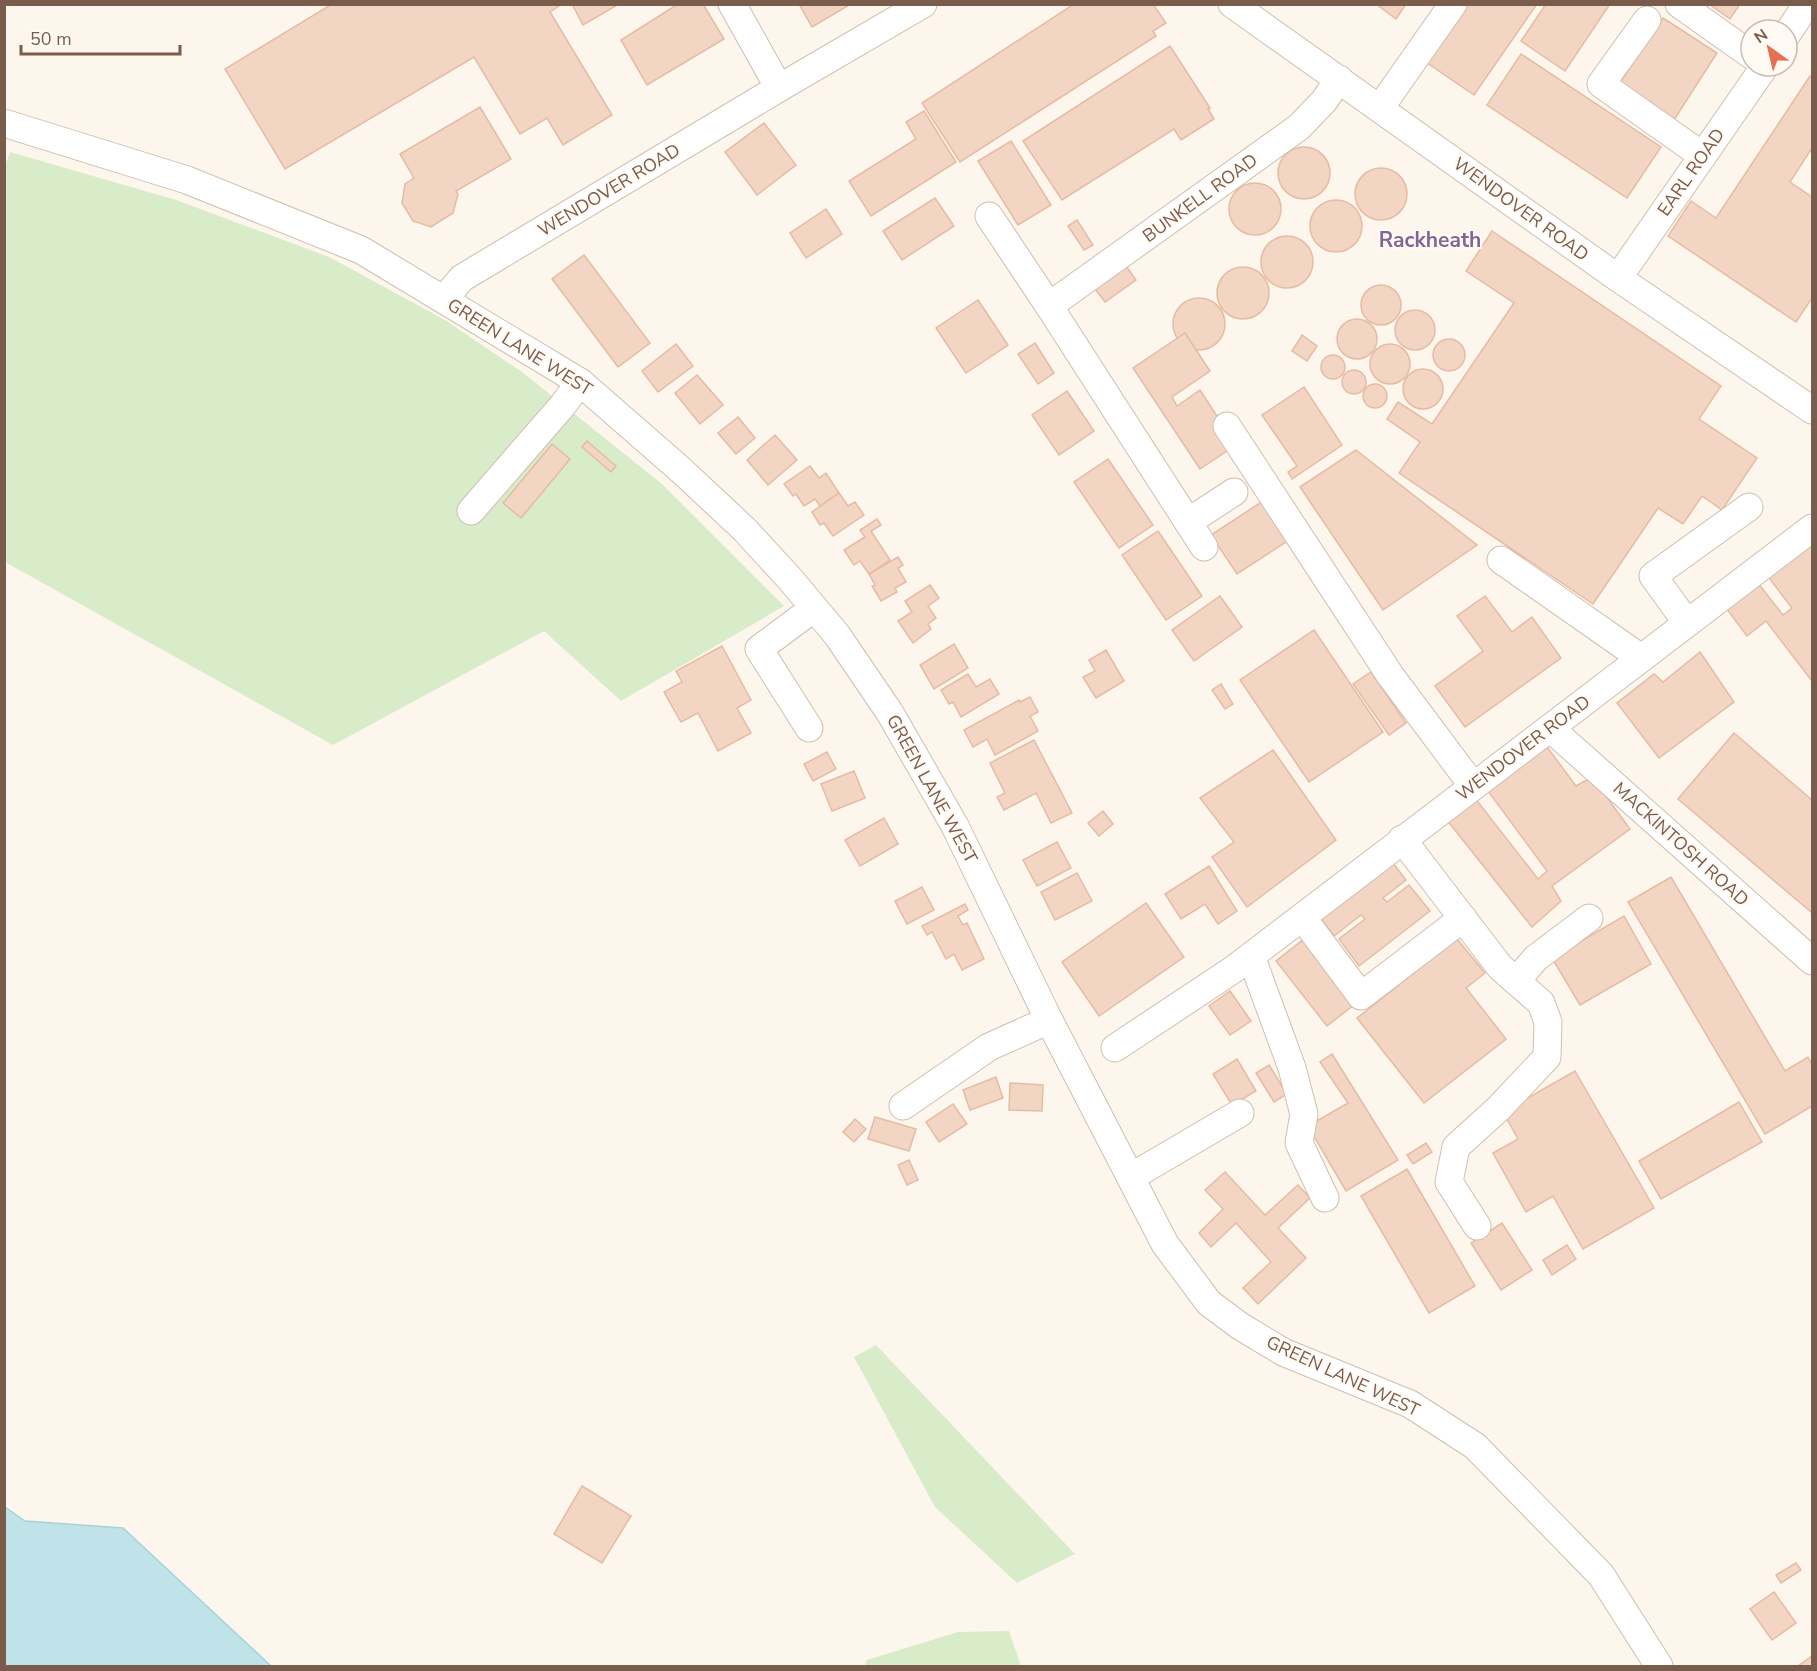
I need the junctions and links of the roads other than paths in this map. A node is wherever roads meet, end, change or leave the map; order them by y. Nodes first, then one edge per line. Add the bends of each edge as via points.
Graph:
1 (732, 4) edge
2 (923, 4) edge
3 (1232, 4) edge
4 (1453, 4) edge
5 (1679, 4) edge
6 (1647, 20) dead end
7 (1739, 46) edge
8 (1757, 78) edge
9 (1339, 79) junction
10 (779, 88) junction
11 (1380, 108) junction
12 (4, 123) edge
13 (1703, 156) junction
14 (989, 216) dead end
15 (1618, 278) junction
16 (444, 299) junction
17 (1049, 306) junction
18 (580, 382) junction
19 (1812, 410) edge
20 (1227, 426) dead end
21 (1234, 492) dead end
22 (1749, 507) dead end
23 (471, 511) dead end
24 (1188, 522) junction
25 (1812, 528) edge
26 (1204, 547) dead end
27 (1501, 560) dead end
28 (814, 608) junction
29 (1688, 623) junction
30 (1641, 658) junction
31 (809, 728) dead end
32 (1550, 728) junction
33 (1473, 786) junction
34 (1402, 839) junction
35 (1302, 917) junction
36 (1462, 918) junction
37 (1589, 918) dead end
38 (1812, 961) edge
39 (1243, 962) junction
40 (1516, 981) junction
41 (1049, 1020) junction
42 (1115, 1048) dead end
43 (921, 1103) dead end
44 (1240, 1113) dead end
45 (1131, 1177) junction
46 (1325, 1198) dead end
47 (1477, 1226) dead end
48 (1659, 1666) edge

1 - 10 street
2 - 10 street, WENDOVER ROAD
3 - 9 street, WENDOVER ROAD
4 - 11 street
5 - 7 street
6 - 13 street via 1601,84
8 - 13 street, EARL ROAD
9 - 11 street, WENDOVER ROAD
9 - 17 street, BUNKELL ROAD via 1299,128
10 - 16 street, WENDOVER ROAD via 462,278
11 - 15 street, WENDOVER ROAD
12 - 16 street, GREEN LANE WEST via 187,180 361,250
13 - 15 street, EARL ROAD
14 - 17 street
15 - 19 street, WENDOVER ROAD
16 - 18 street, GREEN LANE WEST
17 - 24 street
18 - 23 street
18 - 28 street, GREEN LANE WEST via 745,530
20 - 33 street via 1390,675
21 - 24 street
22 - 29 street via 1653,576
24 - 26 street
25 - 29 street, WENDOVER ROAD
27 - 30 street
28 - 31 street via 759,649
28 - 41 street, GREEN LANE WEST via 890,713 955,826
29 - 30 street, WENDOVER ROAD
30 - 32 street, WENDOVER ROAD
32 - 33 street, WENDOVER ROAD
32 - 38 street, MACKINTOSH ROAD
33 - 34 street, WENDOVER ROAD
34 - 35 street, WENDOVER ROAD
34 - 36 street
35 - 36 street via 1361,996
35 - 39 street, WENDOVER ROAD
36 - 40 street via 1500,967
37 - 40 street via 1536,958
39 - 42 street, WENDOVER ROAD
39 - 46 street via 1292,1068 1304,1113 1299,1143
40 - 47 street via 1541,1003 1548,1022 1547,1057 1456,1147 1449,1182
41 - 43 street via 990,1047
41 - 45 street, GREEN LANE WEST
44 - 45 street
45 - 48 street, GREEN LANE WEST via 1165,1244 1209,1303 1283,1352 1410,1404 1475,1446 1601,1575

